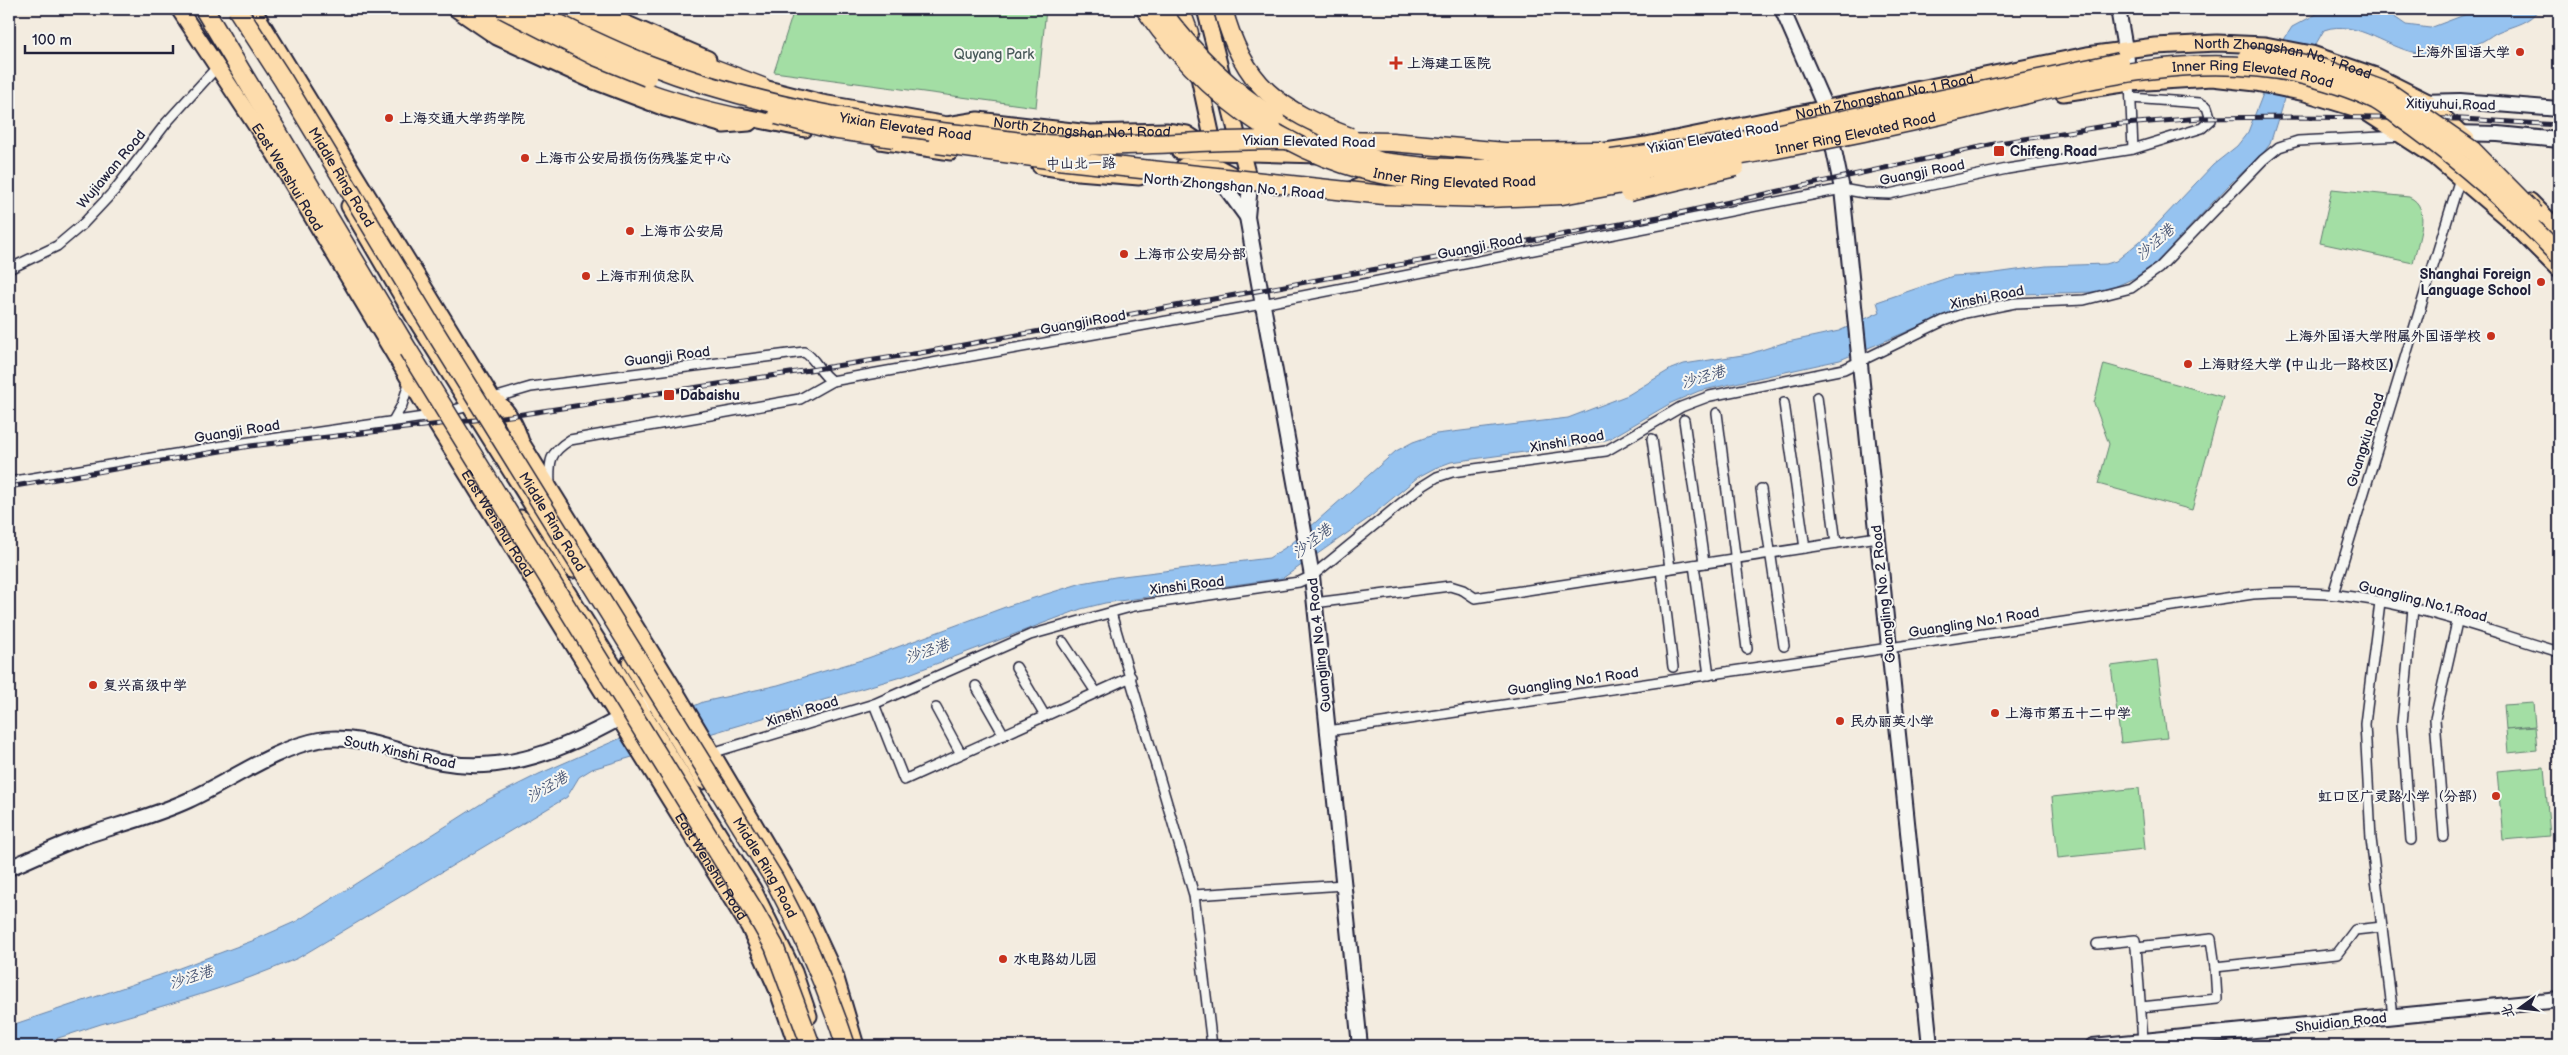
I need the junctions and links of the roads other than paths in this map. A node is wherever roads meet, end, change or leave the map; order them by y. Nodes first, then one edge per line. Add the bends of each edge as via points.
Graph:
1 (179, 9) edge
2 (190, 9) edge
3 (204, 9) edge
4 (231, 9) edge
5 (237, 9) edge
6 (242, 9) edge
7 (253, 9) edge
8 (456, 9) edge
9 (467, 9) edge
10 (487, 9) edge
11 (503, 9) edge
12 (530, 9) edge
13 (544, 9) edge
14 (569, 9) edge
15 (1145, 9) edge
16 (1160, 9) edge
17 (1180, 9) edge
18 (1186, 9) edge
19 (1205, 9) edge
20 (1223, 9) edge
21 (1782, 9) edge
22 (2118, 9) edge
23 (593, 15) edge
24 (1189, 33) junction
25 (2126, 49) junction
26 (2102, 64) junction
27 (218, 66) junction
28 (1222, 68) junction
29 (238, 69) junction
30 (283, 80) junction
31 (2130, 83) junction
32 (762, 87) junction
33 (2131, 98) junction
34 (2343, 104) junction
35 (2430, 105) junction
36 (1825, 107) junction
37 (2559, 108) edge
38 (2364, 111) junction
39 (2559, 116) edge
40 (755, 121) junction
41 (2460, 132) junction
42 (1863, 134) junction
43 (2402, 136) junction
44 (2559, 140) edge
45 (1834, 143) junction
46 (1793, 148) junction
47 (2133, 149) junction
48 (1215, 151) junction
49 (1244, 153) junction
50 (1028, 164) junction
51 (1179, 165) junction
52 (1477, 166) junction
53 (1219, 168) junction
54 (2460, 178) junction
55 (1219, 184) junction
56 (1250, 185) junction
57 (1842, 189) junction
58 (366, 192) junction
59 (1335, 196) junction
60 (1247, 217) junction
61 (2559, 230) edge
62 (367, 236) junction
63 (2559, 239) edge
64 (2559, 255) edge
65 (9, 269) edge
66 (2559, 270) edge
67 (1262, 304) junction
68 (1859, 358) junction
69 (410, 380) junction
70 (832, 381) junction
71 (1817, 397) dead end
72 (492, 398) junction
73 (1784, 403) dead end
74 (470, 406) junction
75 (453, 411) junction
76 (1717, 413) dead end
77 (431, 416) junction
78 (1684, 420) dead end
79 (394, 421) junction
80 (1652, 439) dead end
81 (9, 482) edge
82 (550, 488) junction
83 (1760, 489) dead end
84 (1877, 537) junction
85 (1836, 543) junction
86 (1805, 548) junction
87 (1771, 553) junction
88 (1737, 558) junction
89 (1704, 563) junction
90 (1694, 565) junction
91 (1665, 569) junction
92 (1311, 571) junction
93 (2333, 594) junction
94 (1314, 602) junction
95 (2380, 602) junction
96 (2413, 610) junction
97 (1110, 613) junction
98 (593, 617) junction
99 (2457, 622) junction
100 (638, 630) junction
101 (1063, 642) dead end
102 (1784, 646) dead end
103 (1748, 648) dead end
104 (1888, 648) junction
105 (2559, 652) edge
106 (584, 664) junction
107 (1016, 667) dead end
108 (1673, 667) dead end
109 (1709, 675) junction
110 (1131, 677) junction
111 (976, 686) dead end
112 (674, 689) junction
113 (1096, 692) junction
114 (646, 704) junction
115 (874, 704) junction
116 (936, 708) dead end
117 (1045, 716) junction
118 (619, 719) junction
119 (1328, 731) junction
120 (1004, 734) junction
121 (712, 752) junction
122 (962, 754) junction
123 (692, 764) junction
124 (651, 768) junction
125 (677, 768) junction
126 (2444, 836) dead end
127 (2411, 840) dead end
128 (9, 868) edge
129 (1344, 885) junction
130 (1194, 895) junction
131 (2382, 927) junction
132 (792, 930) junction
133 (2097, 944) dead end
134 (757, 946) junction
135 (2136, 947) junction
136 (824, 951) junction
137 (2215, 967) junction
138 (794, 972) junction
139 (2559, 1000) edge
140 (2141, 1007) junction
141 (2393, 1016) junction
142 (2143, 1041) junction
143 (797, 1046) edge
144 (811, 1046) edge
145 (819, 1046) edge
146 (838, 1046) edge
147 (846, 1046) edge
148 (856, 1046) edge
149 (1212, 1046) edge
150 (1360, 1046) edge
151 (1930, 1046) edge
152 (2093, 1046) edge

1 - 27 main road, East Wenshui Road
2 - 29 highway
3 - 29 highway
3 - 75 main road, East Wenshui Road via 256,85 338,217
4 - 62 main road, East Wenshui Road
5 - 30 highway, Middle Ring Road, bridge
6 - 30 highway, bridge
7 - 58 main road
8 - 40 main road via 497,37 551,64 624,93 724,125
9 - 40 highway via 583,68 676,103
10 - 40 main road, North Zhongshan No. 1 Road via 532,34 622,74
11 - 46 highway, Yixian Elevated Road, bridge via 595,56 645,76 725,102 831,129 1048,159 1285,186 1393,196 1486,198 1562,195 1749,161
12 - 26 highway, Yixian Elevated Road, bridge via 646,64 774,104 904,128 1042,144 1243,140 1392,142 1505,152 1644,150
13 - 32 main road, North Zhongshan No.1 Road via 663,62 711,78
14 - 23 highway
15 - 46 highway, Inner Ring Elevated Road, bridge via 1183,59 1221,96 1252,117 1295,142 1344,164 1407,178 1465,182 1538,181 1647,170
16 - 52 highway, Inner Ring Elevated Road, bridge via 1180,36 1226,83 1294,128 1336,148 1382,162 1425,167
17 - 24 highway
18 - 24 main road
19 - 28 main road
20 - 52 highway, bridge via 1244,65 1272,97 1289,109 1325,128 1375,147
21 - 36 main road
22 - 25 main road
23 - 32 highway
24 - 48 main road
25 - 31 main road
25 - 35 main road, North Zhongshan No. 1 Road via 2209,43 2265,45 2312,54 2376,76
25 - 36 main road, North Zhongshan No. 1 Road
26 - 52 highway, Inner Ring Elevated Road, bridge via 1737,142 1575,164
26 - 63 highway, Inner Ring Elevated Road, bridge via 2187,54 2283,59 2325,69 2388,92 2473,151
27 - 65 street, Wujiawan Road via 83,224 57,246
27 - 69 main road, East Wenshui Road
28 - 49 main road
28 - 52 main road via 1276,112 1326,139 1353,146 1441,154
29 - 144 highway, bridge via 753,909 777,954
30 - 147 highway, Middle Ring Road, bridge via 430,325 774,879 818,970
31 - 33 street
31 - 34 main road, North Zhongshan No. 1 Road via 2212,78 2256,83
31 - 45 main road, North Zhongshan No. 1 Road via 2066,93
32 - 48 main road, North Zhongshan No.1 Road via 822,103 947,125 978,120 1090,133 1166,131 1187,134
33 - 47 street
33 - 47 street, Guangji Road via 2200,103 2212,115 2210,123 2202,128
34 - 35 main road, Xitiyuhui Road
34 - 38 main road, North Zhongshan No. 1 Road
35 - 37 main road, Xitiyuhui Road via 2460,101
35 - 38 main road, Xitiyuhui Road
35 - 39 main road, Xitiyuhui Road
35 - 41 main road
36 - 45 main road
36 - 52 main road, North Zhongshan No. 1 Road via 1610,151
38 - 43 main road, North Zhongshan No. 1 Road
40 - 50 main road, North Zhongshan No. 1 Road
41 - 43 main road
41 - 44 main road
41 - 61 main road
42 - 46 highway, Inner Ring Elevated Road, bridge
42 - 59 highway, bridge via 1630,191 1528,208
42 - 64 highway, Inner Ring Elevated Road, bridge via 2105,76 2188,65 2243,66 2294,73 2377,101 2460,160
43 - 54 main road
43 - 68 street, Xinshi Road via 2310,139 2272,152 2159,268 2131,288 2102,297 2015,303 1965,313
45 - 57 main road, Guangling No. 2 Road
45 - 59 main road, North Zhongshan No. 1 Road via 1636,184 1536,194 1371,182
47 - 57 street, Guangji Road via 2007,169 1889,194 1864,194
48 - 49 main road, North Zhongshan No. 1 Road
48 - 53 main road
49 - 52 main road, North Zhongshan No. 1 Road
49 - 56 main road
50 - 51 main road, 中山北一路 via 1130,162
50 - 55 main road, North Zhongshan No. 1 Road via 1078,172
51 - 53 main road, 中山北一路
51 - 55 main road
53 - 55 main road
53 - 56 main road, 中山北一路
54 - 66 main road via 2509,220
54 - 93 street, Guangxiu Road
55 - 56 main road, North Zhongshan No. 1 Road
55 - 60 main road
56 - 59 main road, North Zhongshan No. 1 Road
56 - 60 main road
57 - 67 street, Guangji Road
57 - 68 main road, Guangling No. 2 Road
58 - 62 main road
58 - 72 main road
60 - 67 main road, Guangling No.4 Road
62 - 74 main road, East Wenshui Road
67 - 70 street, Guangji Road
67 - 92 main road, Guangling No.4 Road
68 - 84 main road, Guangling No. 2 Road
68 - 92 street, Xinshi Road via 1836,372 1710,396 1681,407 1606,450 1437,477
69 - 77 main road, East Wenshui Road
69 - 79 street
70 - 72 street, Guangji Road via 804,352 531,387
70 - 82 street, Guangji Road via 800,399 570,440 557,448 549,463
71 - 85 street
72 - 74 street, Guangji Road
72 - 82 main road via 503,405 521,442
73 - 86 street
74 - 75 street, Guangji Road
74 - 98 main road, East Wenshui Road
75 - 77 street, Guangji Road
75 - 98 main road, East Wenshui Road
76 - 88 street
77 - 79 street, Guangji Road
77 - 106 main road, East Wenshui Road
78 - 89 street
79 - 81 street, Guangji Road
80 - 91 street
82 - 100 main road
83 - 87 street
84 - 85 street
84 - 104 main road, Guangling No. 2 Road
85 - 86 street
86 - 87 street
87 - 88 street
87 - 102 street
88 - 89 street
88 - 103 street
89 - 90 street
90 - 91 street
90 - 109 street
91 - 94 street via 1475,598 1450,586
91 - 108 street
92 - 94 main road, Guangling No.4 Road
92 - 97 street, Xinshi Road via 1299,582 1283,586 1134,606
93 - 95 street, Guangling No.1 Road
93 - 104 street, Guangling No.1 Road via 2248,595
94 - 119 main road, Guangling No.4 Road
95 - 96 street, Guangling No.1 Road
95 - 131 street via 2365,724 2371,839
96 - 99 street, Guangling No.1 Road
96 - 127 street via 2402,722
97 - 110 street
97 - 115 street, Xinshi Road via 1030,635
98 - 100 main road
98 - 106 main road
98 - 114 main road, East Wenshui Road
99 - 105 street, Guangling No.1 Road
99 - 126 street via 2435,718
100 - 112 main road
101 - 113 street
104 - 109 street, Guangling No.1 Road
104 - 151 main road, Guangling No. 2 Road
106 - 118 main road, East Wenshui Road
107 - 117 street
109 - 119 street, Guangling No.1 Road
110 - 113 street
110 - 130 street
111 - 120 street
112 - 114 main road, South Xinshi Road
112 - 121 main road
113 - 117 street
114 - 118 main road, South Xinshi Road
114 - 123 main road, East Wenshui Road via 666,721
114 - 125 main road, East Wenshui Road via 650,724
115 - 121 street, Xinshi Road
115 - 122 street via 904,780
116 - 122 street
117 - 120 street
118 - 124 main road, East Wenshui Road
118 - 128 main road, South Xinshi Road via 547,754 486,766 443,762 352,739 317,740 274,757 188,801 81,838
119 - 129 main road, Guangling No.4 Road
120 - 122 street
121 - 123 street, Xinshi Road
121 - 136 main road via 804,908
123 - 125 street, Xinshi Road
123 - 132 main road, East Wenshui Road
124 - 125 street, Xinshi Road
124 - 134 main road, East Wenshui Road via 749,927
125 - 138 main road, East Wenshui Road via 753,889
129 - 130 street
129 - 150 main road, Guangling No.4 Road
130 - 149 street
131 - 137 street via 2355,930 2337,954
131 - 141 street
132 - 136 main road
132 - 146 main road, East Wenshui Road via 820,992
133 - 135 street via 2135,940
134 - 138 main road
134 - 143 main road, East Wenshui Road via 777,989
135 - 137 street via 2211,940
135 - 140 street
136 - 148 main road via 835,975
137 - 140 street via 2217,999
138 - 145 main road, East Wenshui Road
139 - 141 main road, Shuidian Road
140 - 142 street
141 - 142 main road, Shuidian Road
142 - 152 main road, Shuidian Road

